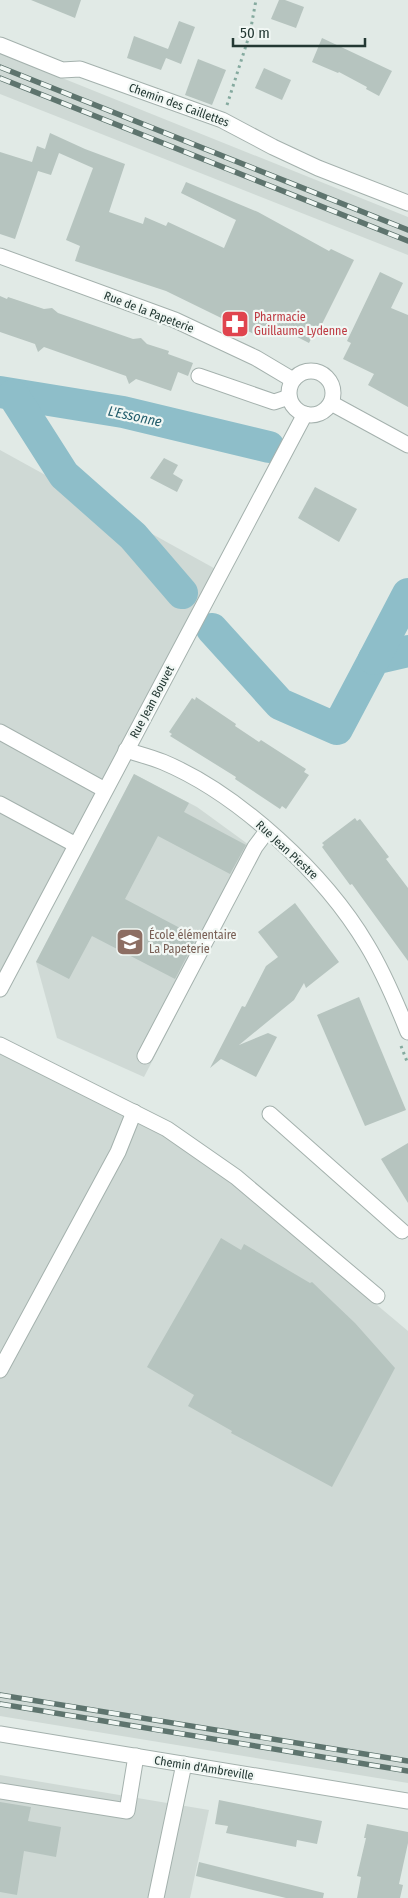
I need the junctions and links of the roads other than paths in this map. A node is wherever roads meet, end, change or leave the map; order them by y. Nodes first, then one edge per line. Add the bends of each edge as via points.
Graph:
1 (0, 45) edge
2 (408, 202) edge
3 (0, 256) edge
4 (199, 376) dead end
5 (293, 380) junction
6 (289, 397) junction
7 (331, 403) junction
8 (305, 414) junction
9 (408, 445) edge
10 (0, 732) edge
11 (126, 750) junction
12 (106, 790) junction
13 (0, 804) edge
14 (268, 831) junction
15 (76, 845) junction
16 (0, 989) edge
17 (404, 1037) edge
18 (0, 1045) edge
19 (145, 1056) dead end
20 (134, 1112) junction
21 (270, 1114) dead end
22 (402, 1231) dead end
23 (377, 1296) dead end
24 (0, 1370) edge
25 (0, 1734) edge
26 (136, 1756) junction
27 (184, 1764) junction
28 (0, 1791) edge
29 (408, 1801) edge
30 (156, 1898) edge

1 - 2 street, Chemin des Caillettes via 62,70 80,69 222,120 318,168
3 - 5 street, Rue de la Papeterie via 175,320 256,358
4 - 6 street via 274,402
5 - 6 street
5 - 7 street via 304,371 312,370 326,376 333,388
6 - 8 street via 295,408
7 - 8 street via 320,413
7 - 9 street
8 - 11 street, Rue Jean Bouvet
10 - 12 street
11 - 12 street, Rue Jean Bouvet
11 - 14 street, Rue Jean Piestre via 162,762 216,790
12 - 15 street, Rue Jean Bouvet
13 - 15 street
14 - 17 street, Rue Jean Piestre via 310,869 338,901 367,944
14 - 19 street via 256,847
15 - 16 street, Rue Jean Bouvet
18 - 20 street
20 - 23 street via 167,1129 236,1177
20 - 24 street via 118,1152
21 - 22 street
25 - 26 street, Chemin d'Ambreville
26 - 27 street, Chemin d'Ambreville
26 - 28 street via 127,1811
27 - 29 street, Chemin d'Ambreville
27 - 30 street

